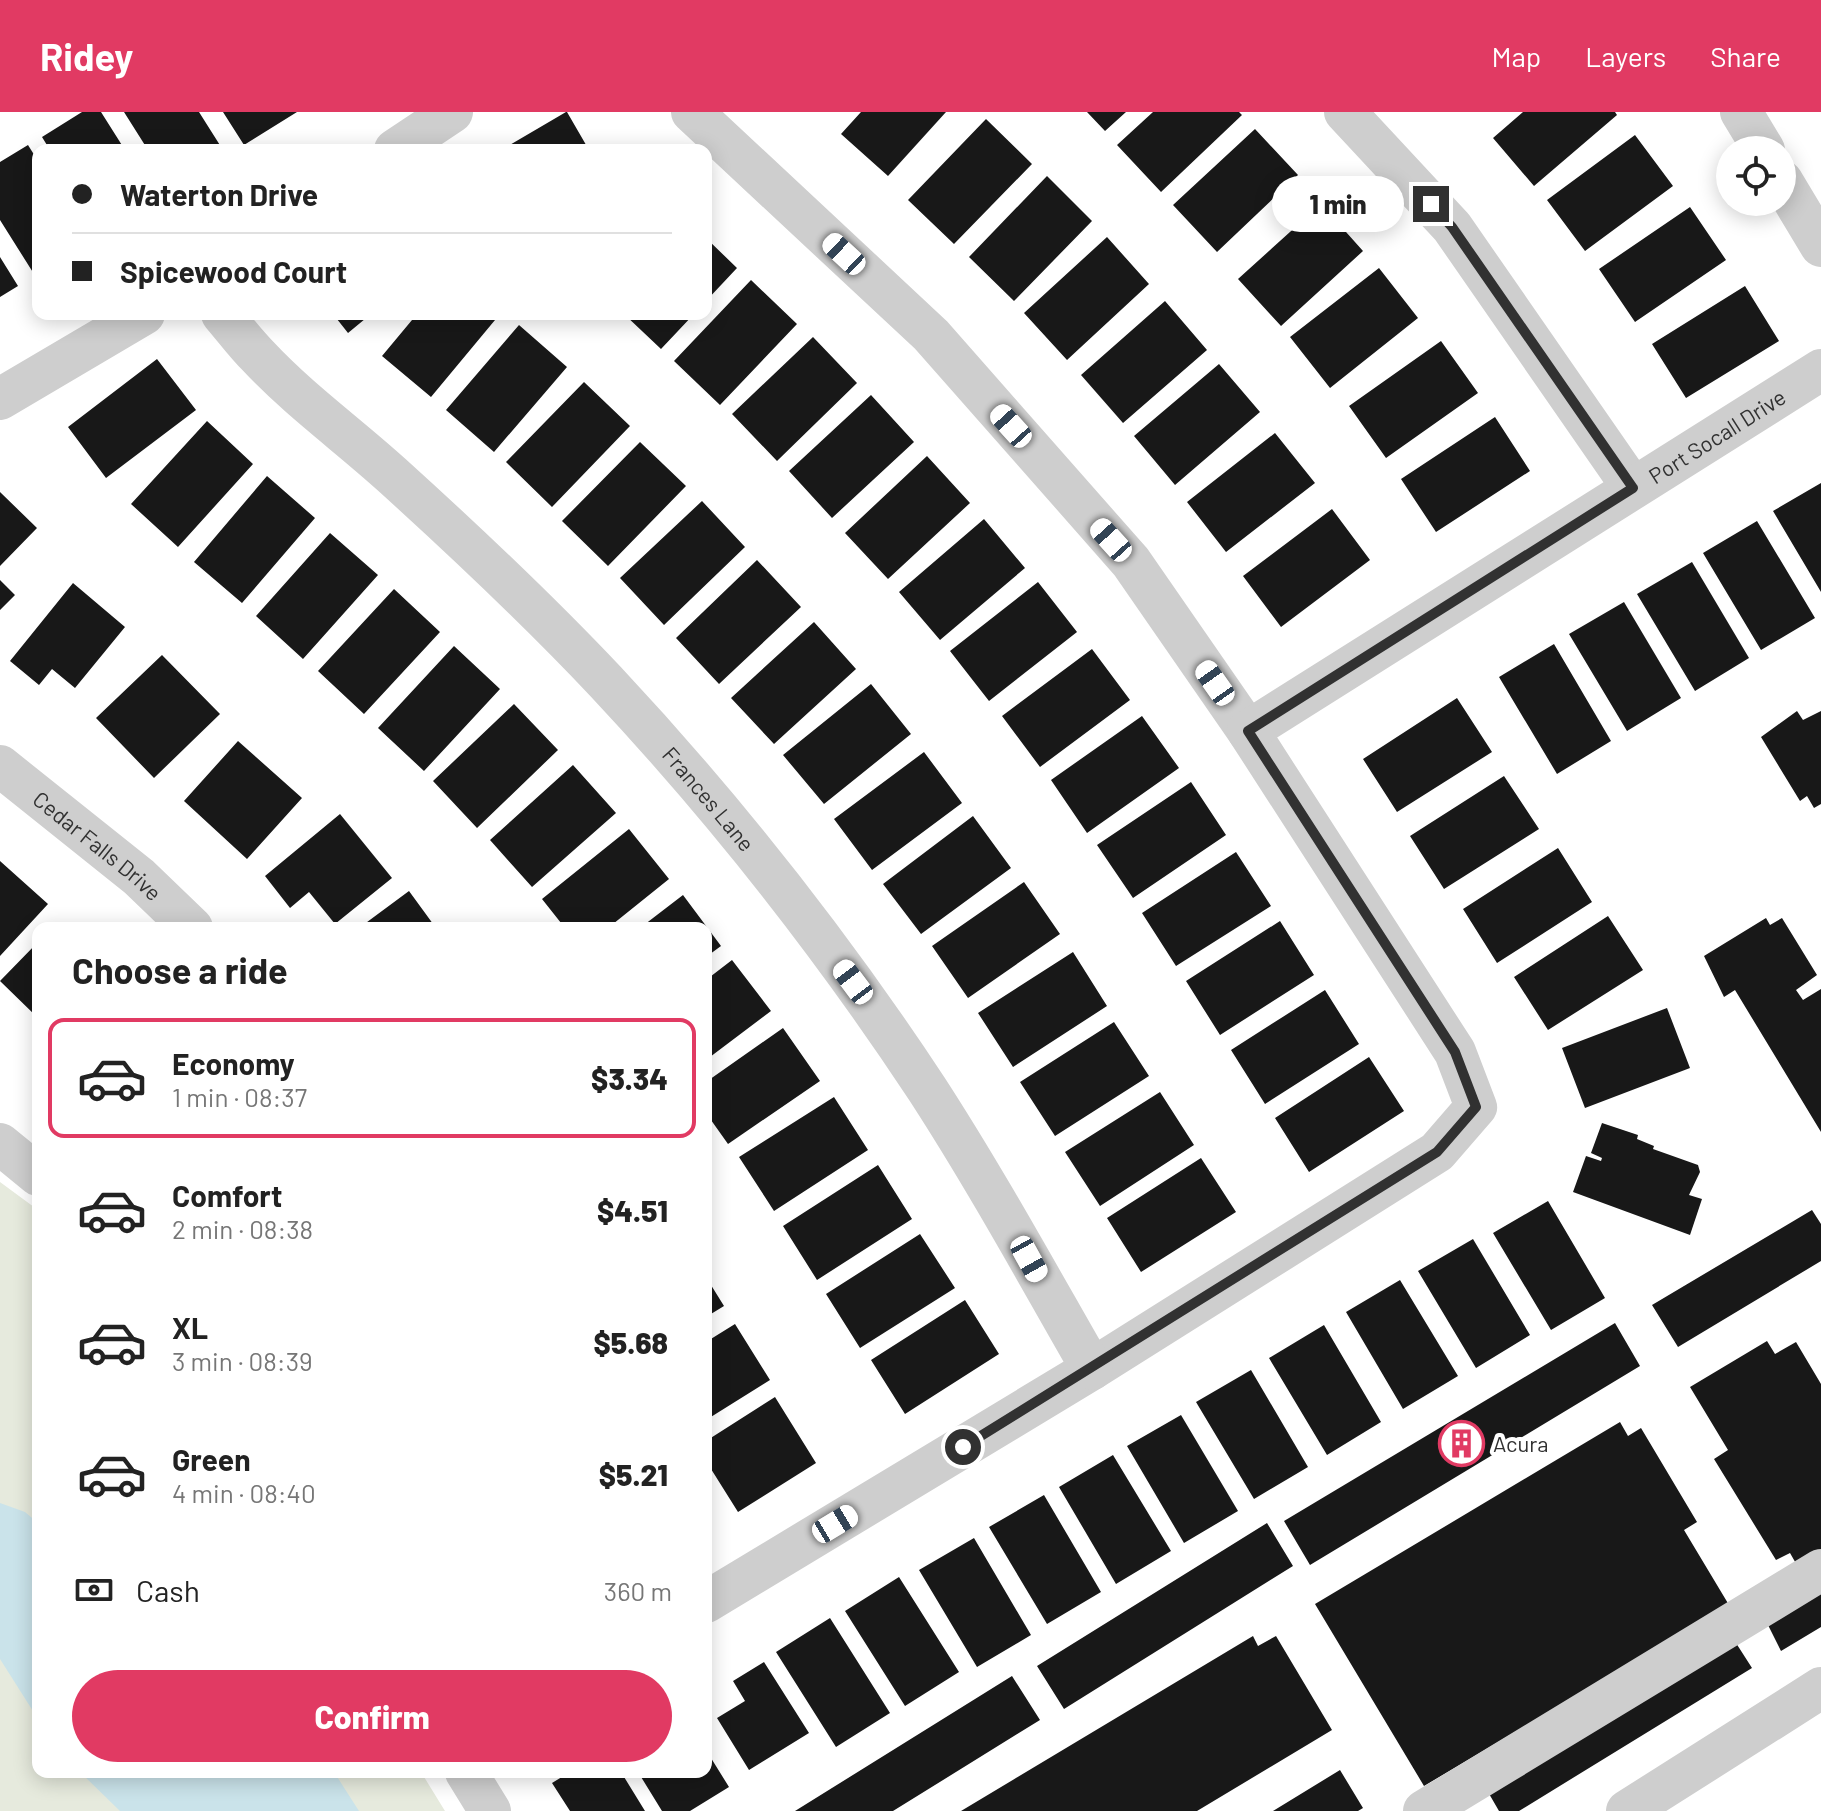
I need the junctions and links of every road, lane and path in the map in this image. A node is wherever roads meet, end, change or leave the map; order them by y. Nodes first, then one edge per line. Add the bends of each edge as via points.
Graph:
1 (452, 112) edge
2 (692, 112) edge
3 (1345, 112) edge
4 (1741, 112) edge
5 (1756, 136) edge
6 (404, 144) edge
7 (1796, 204) edge
8 (1821, 246) edge
9 (134, 320) edge
10 (227, 320) edge
11 (1821, 370) edge
12 (0, 399) edge
13 (1633, 488) junction
14 (1248, 731) junction
15 (0, 766) edge
16 (186, 922) edge
17 (0, 1144) edge
18 (32, 1170) edge
19 (1092, 1369) junction
20 (1821, 1570) edge
21 (712, 1598) edge
22 (1821, 1688) edge
23 (470, 1778) edge
24 (1676, 1798) edge
25 (490, 1811) edge
26 (1424, 1811) edge
27 (1627, 1811) edge

1 - 6 street
2 - 14 street via 931,335 1131,562
3 - 13 street via 1452,227
4 - 5 street
7 - 8 street
9 - 12 street
10 - 19 street, Frances Lane via 295,392 535,609 743,839 926,1088
11 - 13 street, Port Socall Drive
13 - 14 street, Port Socall Drive
14 - 19 street via 1455,1052 1476,1107 1437,1152
15 - 16 street, Cedar Falls Drive via 139,877
17 - 18 street
19 - 21 street
20 - 26 street
22 - 24 street
23 - 25 street
24 - 27 street

